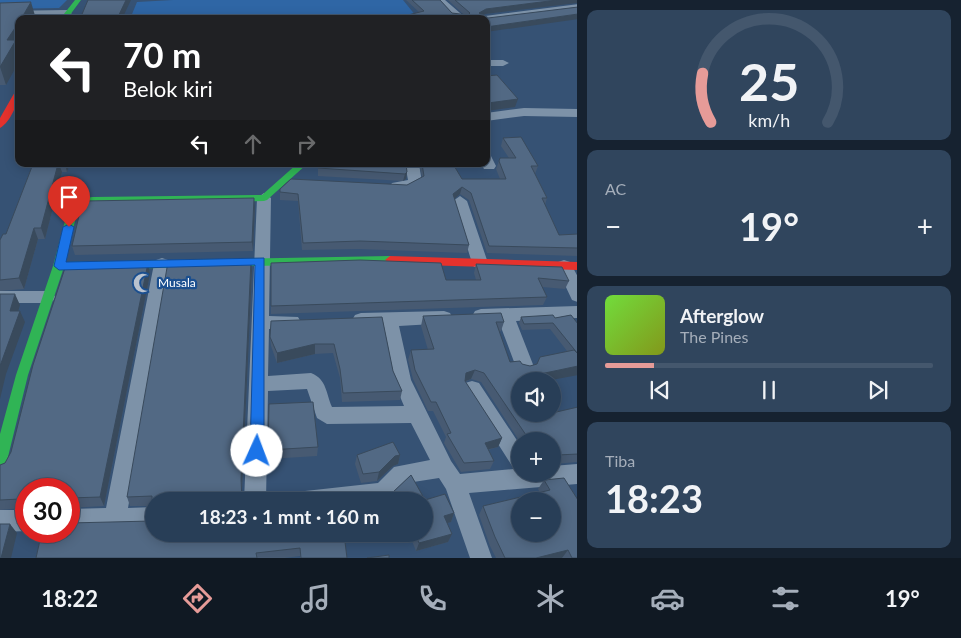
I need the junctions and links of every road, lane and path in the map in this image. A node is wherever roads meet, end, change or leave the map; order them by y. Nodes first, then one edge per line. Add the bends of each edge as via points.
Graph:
1 (78, 0) edge
2 (440, 0) edge
3 (577, 6) edge
4 (0, 14) edge
5 (32, 15) edge
6 (66, 15) edge
7 (455, 15) edge
8 (490, 18) edge
9 (490, 63) edge
10 (502, 63) dead end
11 (15, 99) edge
12 (577, 113) edge
13 (490, 117) edge
14 (0, 125) edge
15 (299, 167) edge
16 (413, 167) edge
17 (285, 180) junction
18 (304, 181) edge
19 (380, 185) edge
20 (264, 198) junction
21 (460, 201) dead end
22 (260, 261) junction
23 (480, 263) junction
24 (162, 264) junction
25 (59, 266) junction
26 (570, 266) edge
27 (577, 296) edge
28 (0, 297) edge
29 (47, 298) junction
30 (577, 312) edge
31 (505, 316) junction
32 (389, 319) junction
33 (340, 320) edge
34 (313, 321) edge
35 (259, 323) junction
36 (525, 367) edge
37 (259, 384) junction
38 (472, 389) edge
39 (417, 414) junction
40 (511, 448) edge
41 (0, 461) edge
42 (511, 472) edge
43 (561, 473) edge
44 (577, 474) edge
45 (450, 476) junction
46 (255, 492) edge
47 (385, 492) edge
48 (145, 518) edge
49 (115, 519) junction
50 (80, 520) edge
51 (0, 521) edge
52 (15, 521) edge
53 (481, 558) edge

1 - 6 street
2 - 7 street
3 - 8 street
4 - 5 street
9 - 10 street
11 - 14 street
12 - 13 street via 524,112
15 - 17 street
16 - 19 street via 415,177 412,185
17 - 18 street
17 - 20 street
20 - 22 street
20 - 25 street via 81,202 73,208
21 - 23 street
22 - 23 street via 359,259
22 - 24 street
22 - 35 street
23 - 26 street
24 - 25 street
24 - 49 street
25 - 29 street
26 - 27 street
28 - 29 street
29 - 41 street via 22,375
30 - 31 street
31 - 32 street
31 - 36 street
32 - 33 street
32 - 39 street via 402,380
34 - 35 street
35 - 37 street
37 - 39 street via 312,381 327,416
37 - 46 street
38 - 40 street
39 - 45 street
42 - 45 street
43 - 44 street
45 - 47 street via 401,474
45 - 53 street
48 - 49 street
49 - 50 street
51 - 52 street

